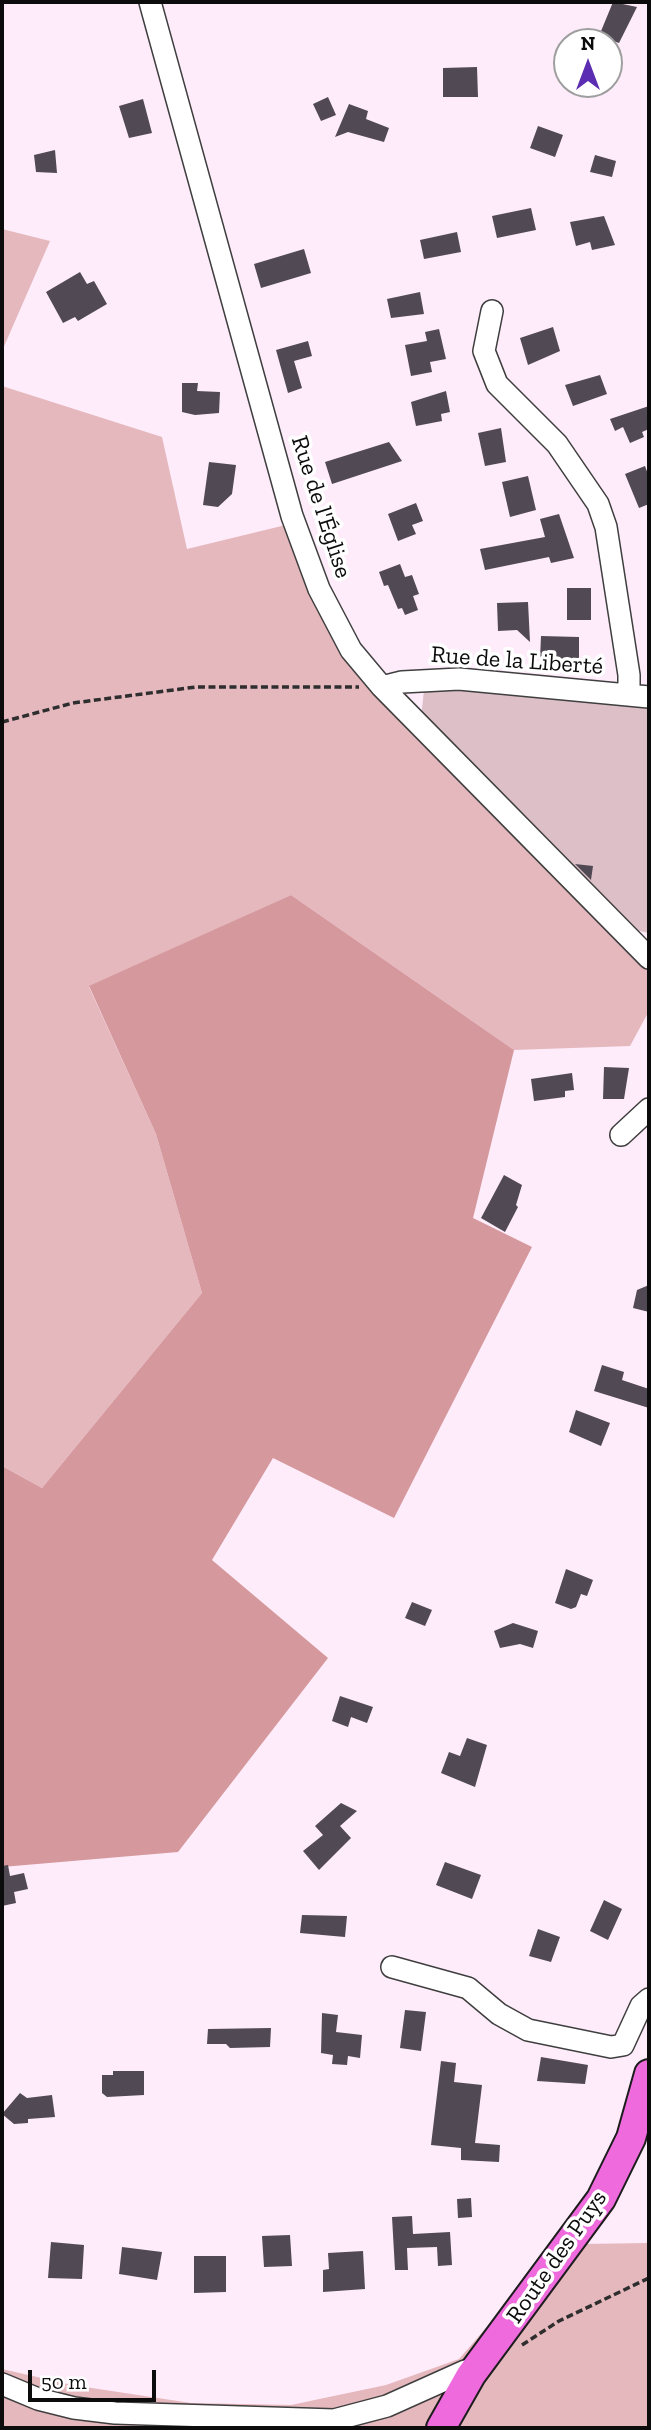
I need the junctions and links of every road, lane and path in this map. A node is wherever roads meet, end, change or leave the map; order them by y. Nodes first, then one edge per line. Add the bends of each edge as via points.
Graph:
1 (150, 2) edge
2 (492, 311) dead end
3 (382, 687) junction
4 (639, 696) edge
5 (2, 722) edge
6 (649, 958) edge
7 (649, 1110) edge
8 (621, 1135) dead end
9 (392, 1967) dead end
10 (649, 1998) edge
11 (649, 2074) edge
12 (649, 2278) edge
13 (479, 2365) junction
14 (2, 2384) edge
15 (441, 2428) edge

1 - 3 street, Rue de l'Église via 298,534 319,589 351,650
2 - 4 street via 484,351 497,384 550,436 597,504 606,527 629,675
3 - 4 street, Rue de la Liberté via 459,679
3 - 5 path via 196,687 74,703
3 - 6 street, Rue de l'Église
7 - 8 street
9 - 10 street via 468,1988 499,2014 528,2030 611,2047 623,2045
11 - 13 main road, Route des Puys via 631,2138 601,2199
12 - 13 path
13 - 14 street via 387,2406 334,2420 87,2410 38,2399
13 - 15 main road, Route des Puys

